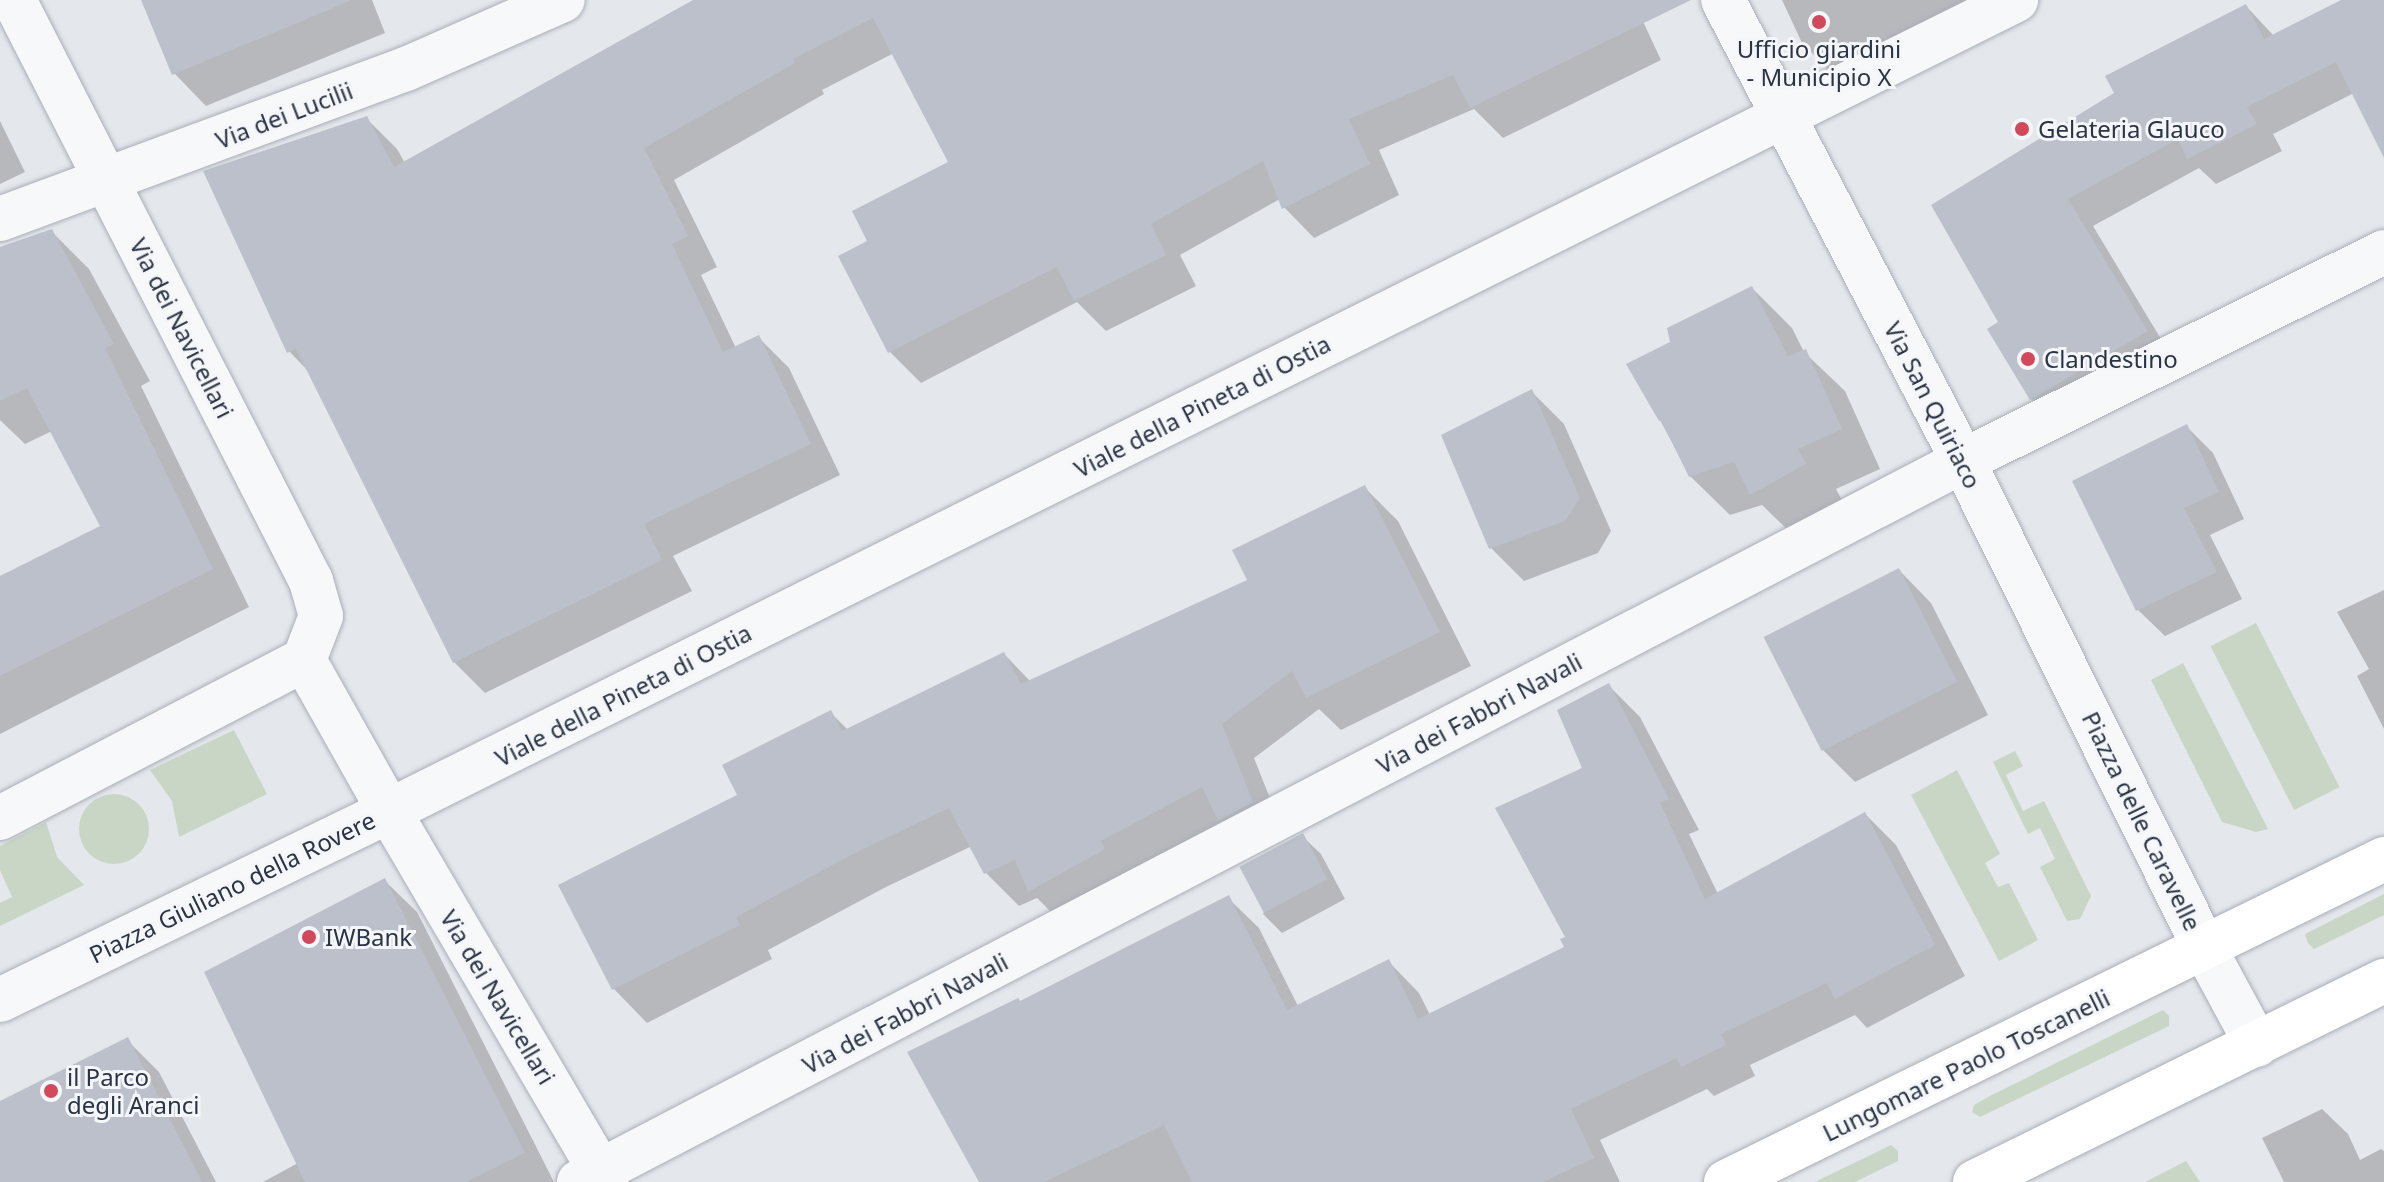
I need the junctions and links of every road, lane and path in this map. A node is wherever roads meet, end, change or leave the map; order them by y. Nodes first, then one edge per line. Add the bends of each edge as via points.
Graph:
1 (14, 0) edge
2 (563, 0) edge
3 (1723, 0) edge
4 (2016, 0) edge
5 (1783, 116) junction
6 (107, 182) junction
7 (0, 219) edge
8 (2384, 252) edge
9 (1963, 461) junction
10 (304, 660) junction
11 (2079, 694) joint
12 (389, 811) junction
13 (0, 818) edge
14 (2384, 859) edge
15 (2205, 949) junction
16 (2384, 981) edge
17 (0, 1000) edge
18 (2257, 1045) junction
19 (596, 1178) edge
20 (1726, 1182) edge
21 (1975, 1182) edge

1 - 6 street, Via dei Navicellari
2 - 6 street, Via dei Lucilii via 406,69
3 - 5 street, Via San Quiriaco
4 - 5 street, Viale della Pineta di Ostia
5 - 9 street, Via San Quiriaco
5 - 12 street, Viale della Pineta di Ostia
6 - 7 street, Via dei Lucilii
6 - 10 street, Via dei Navicellari via 311,581 321,616
8 - 9 street, Via dei Fabbri Navali
9 - 11 street, Via San Quiriaco
9 - 19 street, Via dei Fabbri Navali
10 - 12 street, Piazza Giuliano della Rovere
10 - 13 street
11 - 15 street, Piazza delle Caravelle
12 - 17 street, Piazza Giuliano della Rovere
12 - 19 street, Via dei Navicellari
14 - 15 main road, Lungomare Paolo Toscanelli
15 - 18 street
15 - 20 main road, Lungomare Paolo Toscanelli
16 - 18 main road
18 - 21 main road

